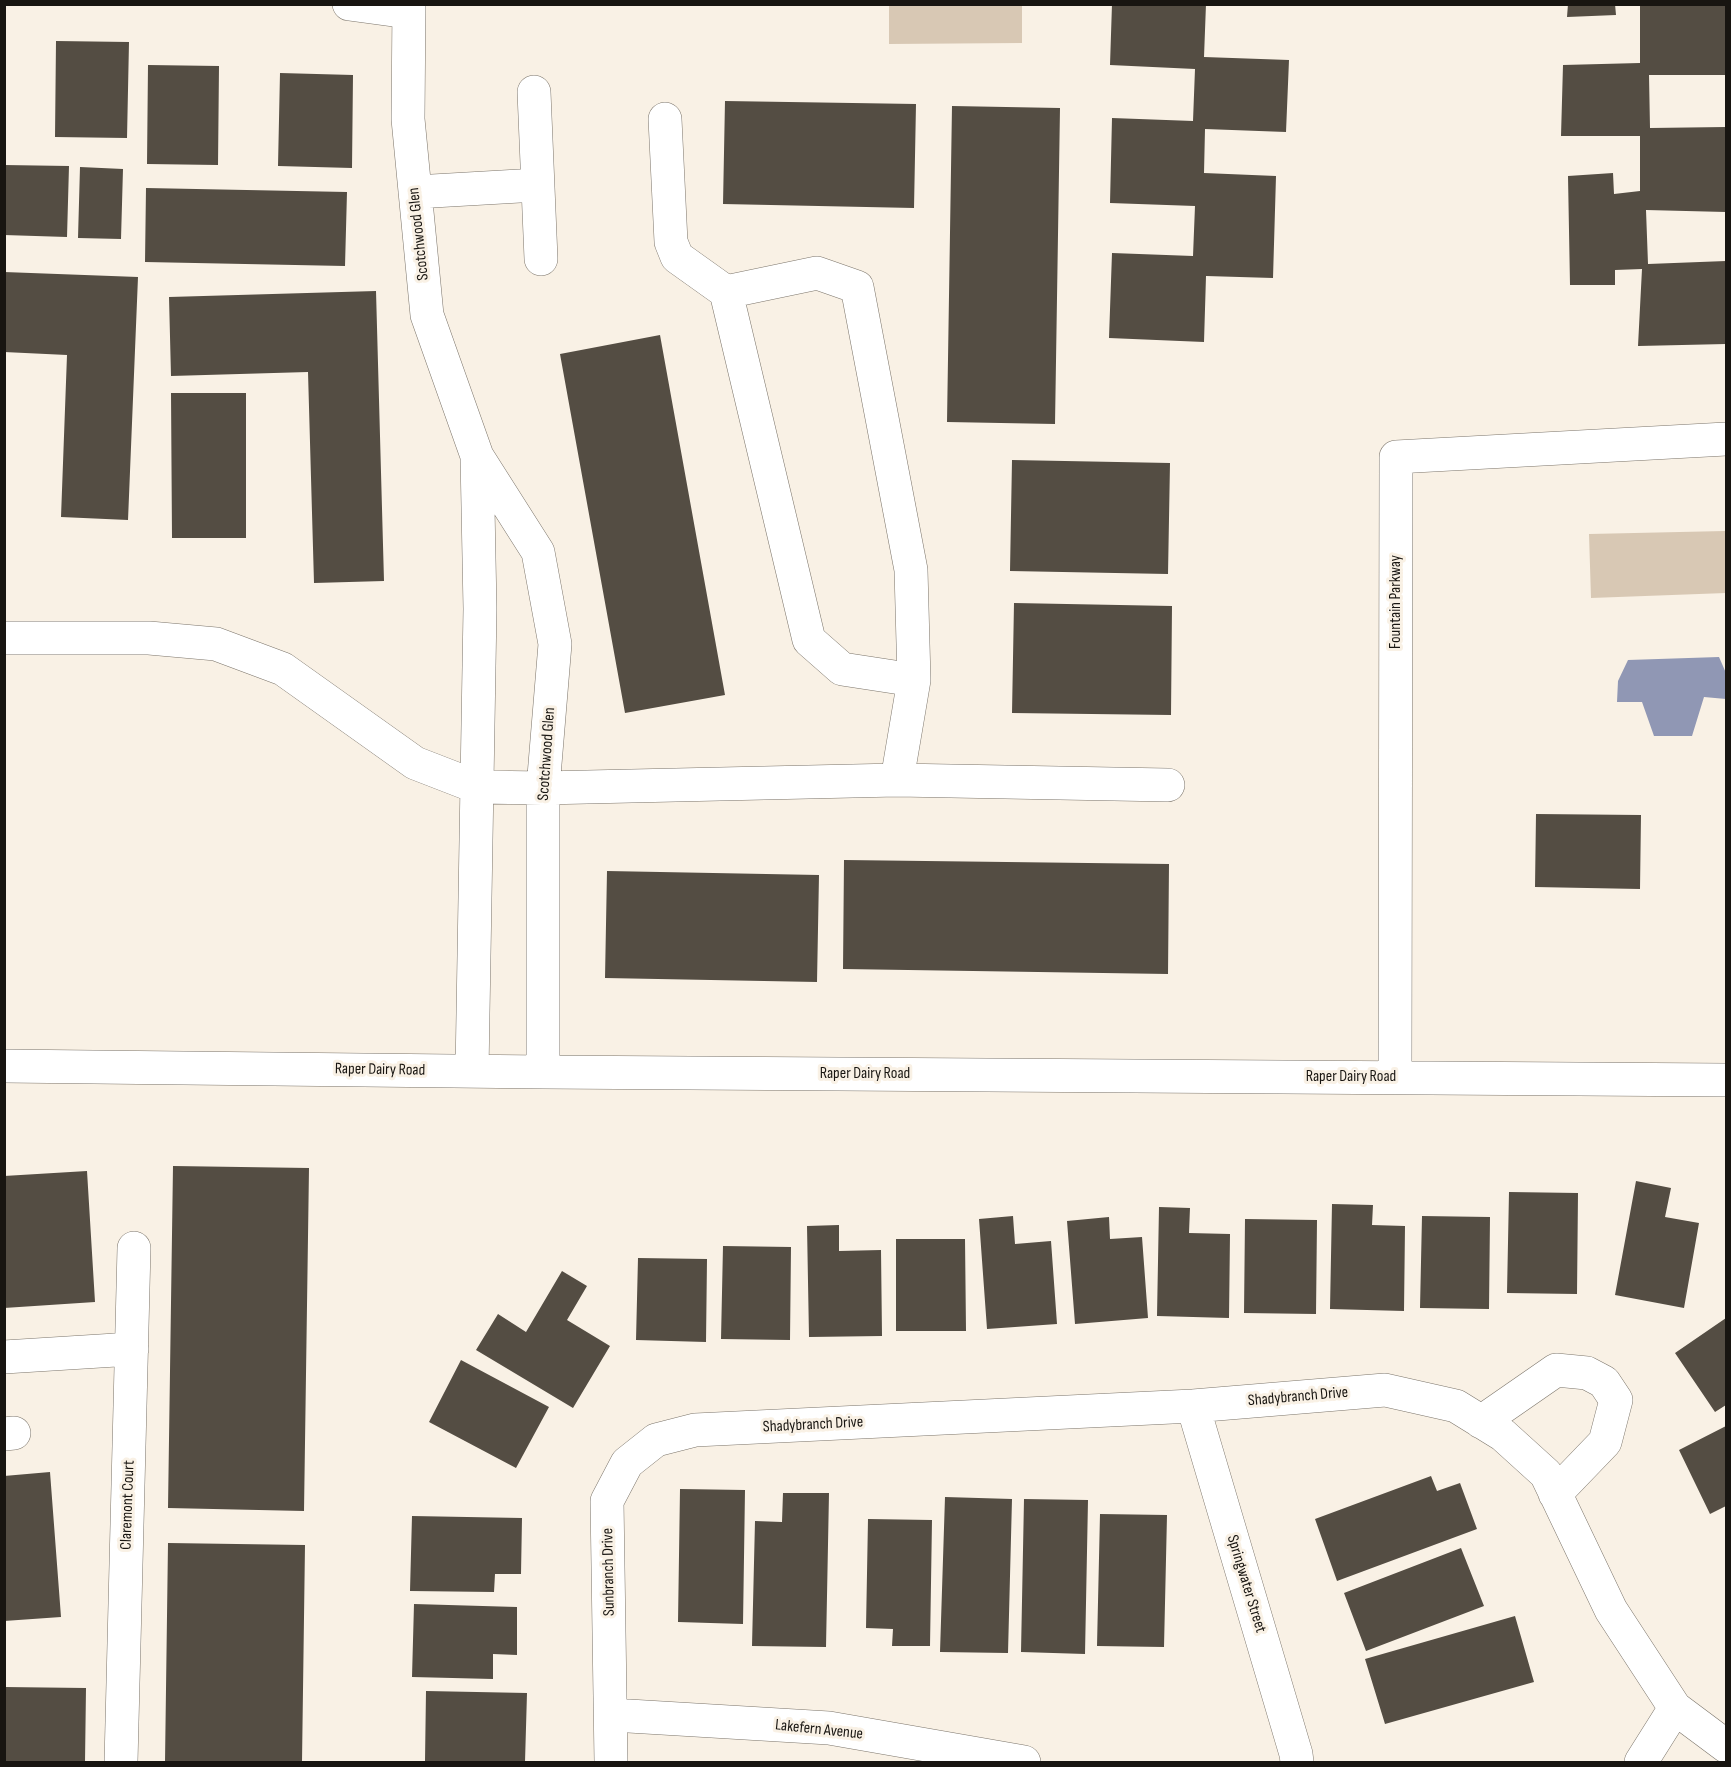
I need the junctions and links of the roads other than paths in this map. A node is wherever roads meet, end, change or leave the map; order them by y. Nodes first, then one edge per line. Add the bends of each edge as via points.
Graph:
1 (349, 4) edge
2 (408, 8) edge
3 (534, 92) dead end
4 (664, 119) dead end
5 (537, 185) junction
6 (415, 192) junction
7 (541, 259) dead end
8 (726, 292) junction
9 (1726, 439) edge
10 (477, 456) junction
11 (4, 638) edge
12 (914, 680) junction
13 (897, 780) junction
14 (1168, 785) dead end
15 (477, 787) junction
16 (543, 788) junction
17 (4, 1066) edge
18 (472, 1071) junction
19 (543, 1072) junction
20 (1395, 1077) junction
21 (1726, 1080) edge
22 (134, 1248) dead end
23 (132, 1349) junction
24 (4, 1357) edge
25 (1193, 1406) junction
26 (1481, 1422) junction
27 (695, 1431) joint
28 (1555, 1494) junction
29 (1675, 1708) junction
30 (612, 1715) junction
31 (1726, 1746) edge
32 (121, 1762) edge
33 (611, 1762) edge
34 (1024, 1762) edge
35 (1297, 1762) edge
36 (1641, 1762) edge

1 - 2 street
2 - 6 street, Scotchwood Glen via 408,119
3 - 5 street
4 - 8 street via 671,242 677,257
5 - 6 street
5 - 7 street
6 - 10 street, Scotchwood Glen via 427,315
8 - 12 street via 809,640 842,669
8 - 12 street via 817,273 857,287 911,570
9 - 20 street, Fountain Parkway via 1396,457
10 - 15 street, Scotchwood Glen via 480,609
10 - 16 street, Scotchwood Glen via 538,552 555,644
11 - 15 street via 149,638 216,644 283,669 415,763
12 - 13 street
13 - 14 street
13 - 16 street
15 - 16 street
15 - 18 street, Scotchwood Glen
16 - 19 street, Scotchwood Glen
17 - 18 street, Raper Dairy Road
18 - 19 street, Raper Dairy Road
19 - 20 street, Raper Dairy Road
20 - 21 street, Raper Dairy Road
22 - 23 street, Claremont Court
23 - 24 street
23 - 32 street, Claremont Court
25 - 26 street, Shadybranch Drive via 1385,1390 1456,1406
25 - 27 street, Shadybranch Drive
25 - 35 street, Springwater Street
26 - 28 street, Shadybranch Drive via 1503,1435 1546,1474
26 - 28 street via 1556,1370 1587,1373 1604,1382 1616,1400 1605,1442
27 - 30 street, Sunbranch Drive via 656,1440 627,1463 608,1501
28 - 29 street, Shadybranch Drive via 1611,1610
29 - 31 street, Shadybranch Drive
29 - 36 street
30 - 33 street, Sunbranch Drive
30 - 34 street, Lakefern Avenue via 829,1728

